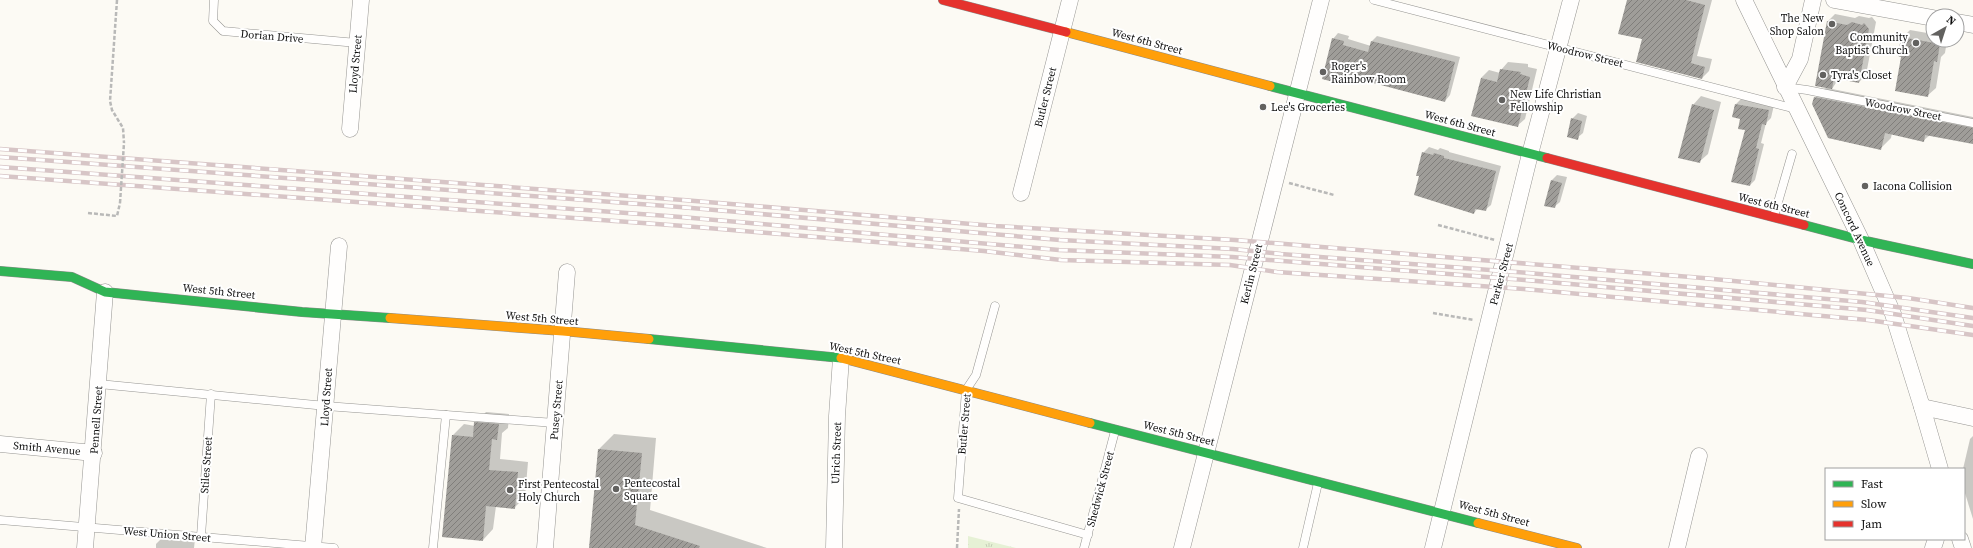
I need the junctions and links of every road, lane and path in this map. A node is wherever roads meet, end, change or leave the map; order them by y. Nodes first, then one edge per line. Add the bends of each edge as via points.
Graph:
1 (117, 0) edge
2 (214, 0) edge
3 (361, 0) edge
4 (943, 0) edge
5 (1070, 0) edge
6 (1321, 0) edge
7 (1374, 0) edge
8 (1571, 0) edge
9 (1744, 0) edge
10 (1813, 0) edge
11 (1834, 0) edge
12 (1925, 17) edge
13 (1062, 32) junction
14 (357, 43) junction
15 (1558, 48) junction
16 (1786, 87) junction
17 (1297, 93) junction
18 (1796, 108) junction
19 (1973, 123) edge
20 (350, 129) dead end
21 (1530, 154) junction
22 (1792, 154) dead end
23 (1275, 180) junction
24 (1021, 193) dead end
25 (1334, 195) dead end
26 (88, 213) dead end
27 (1774, 217) junction
28 (1438, 225) dead end
29 (1861, 240) junction
30 (1509, 243) junction
31 (339, 246) dead end
32 (1973, 264) edge
33 (0, 271) edge
34 (567, 272) dead end
35 (105, 292) junction
36 (995, 306) dead end
37 (1433, 313) dead end
38 (332, 314) junction
39 (1488, 323) junction
40 (564, 331) junction
41 (841, 358) junction
42 (99, 384) junction
43 (966, 390) junction
44 (211, 394) junction
45 (326, 406) junction
46 (1922, 407) junction
47 (446, 415) junction
48 (1973, 418) edge
49 (555, 423) junction
50 (1115, 430) junction
51 (0, 444) edge
52 (1206, 452) junction
53 (94, 453) junction
54 (1699, 456) dead end
55 (1940, 468) edge
56 (1319, 481) junction
57 (958, 498) junction
58 (1442, 512) junction
59 (0, 520) edge
60 (87, 527) junction
61 (1088, 535) junction
62 (201, 536) junction
63 (1559, 546) edge
64 (313, 547) edge
65 (85, 548) edge
66 (334, 548) edge
67 (433, 548) edge
68 (545, 548) edge
69 (834, 548) edge
70 (958, 548) edge
71 (1084, 548) edge
72 (1182, 548) edge
73 (1303, 548) edge
74 (1433, 548) edge
75 (1577, 548) edge
76 (1677, 548) edge

1 - 26 path, bridge via 110,101 112,110 123,128 120,203 117,216
2 - 14 lane, Dorian Drive via 213,21 219,29 227,33
3 - 14 street, Lloyd Street
4 - 13 street, West 6th Street
5 - 13 street, Butler Street
6 - 17 street, Kerlin Street
7 - 15 lane, Woodrow Street
8 - 15 street, Parker Street
9 - 16 street, Concord Avenue
10 - 16 street via 1800,59
11 - 12 street
13 - 17 street, West 6th Street
13 - 24 street, Butler Street
14 - 20 street, Lloyd Street
15 - 18 lane, Woodrow Street
15 - 21 street, Parker Street
16 - 18 street, Concord Avenue
16 - 19 lane, Woodrow Street
17 - 21 street, West 6th Street
17 - 23 street, Kerlin Street
18 - 29 street, Concord Avenue
21 - 27 street, West 6th Street
21 - 30 street, Parker Street
22 - 27 lane
23 - 25 path
23 - 52 street, Kerlin Street
27 - 29 street, West 6th Street
28 - 30 path
29 - 32 street, West 6th Street
29 - 46 street, Concord Avenue via 1893,314
30 - 39 street, Parker Street
31 - 38 street, Lloyd Street
33 - 35 street, West 5th Street via 72,277
34 - 40 street, Pusey Street
35 - 38 street, West 5th Street
35 - 42 street, Pennell Street
36 - 43 lane, Butler Street via 976,375
37 - 39 path
38 - 40 street, West 5th Street
38 - 45 street, Lloyd Street
39 - 58 street, Parker Street
40 - 41 street, West 5th Street
40 - 49 street, Pusey Street
41 - 43 street, West 5th Street
41 - 69 street, Ulrich Street
42 - 44 lane
42 - 53 street, Pennell Street
43 - 50 street, West 5th Street
43 - 57 lane, Butler Street
44 - 45 lane
44 - 62 lane, Stiles Street
45 - 47 lane
45 - 64 street, Lloyd Street
46 - 48 street
46 - 55 street, Concord Avenue
47 - 49 lane
47 - 67 lane
49 - 68 street, Pusey Street
50 - 52 street, West 5th Street
50 - 61 lane, Shedwick Street
51 - 53 street, Smith Avenue
52 - 56 street, West 5th Street
52 - 72 street, Kerlin Street
53 - 60 street, Pennell Street
54 - 76 street
56 - 58 street, West 5th Street
56 - 73 lane
57 - 61 lane
57 - 70 path
58 - 63 street, West 5th Street
58 - 74 street, Parker Street
59 - 60 lane, West Union Street
60 - 62 lane, West Union Street
60 - 65 street, Pennell Street
61 - 71 lane, Shedwick Street
62 - 64 lane, West Union Street
63 - 75 street, West 5th Street
64 - 66 lane, West Union Street

